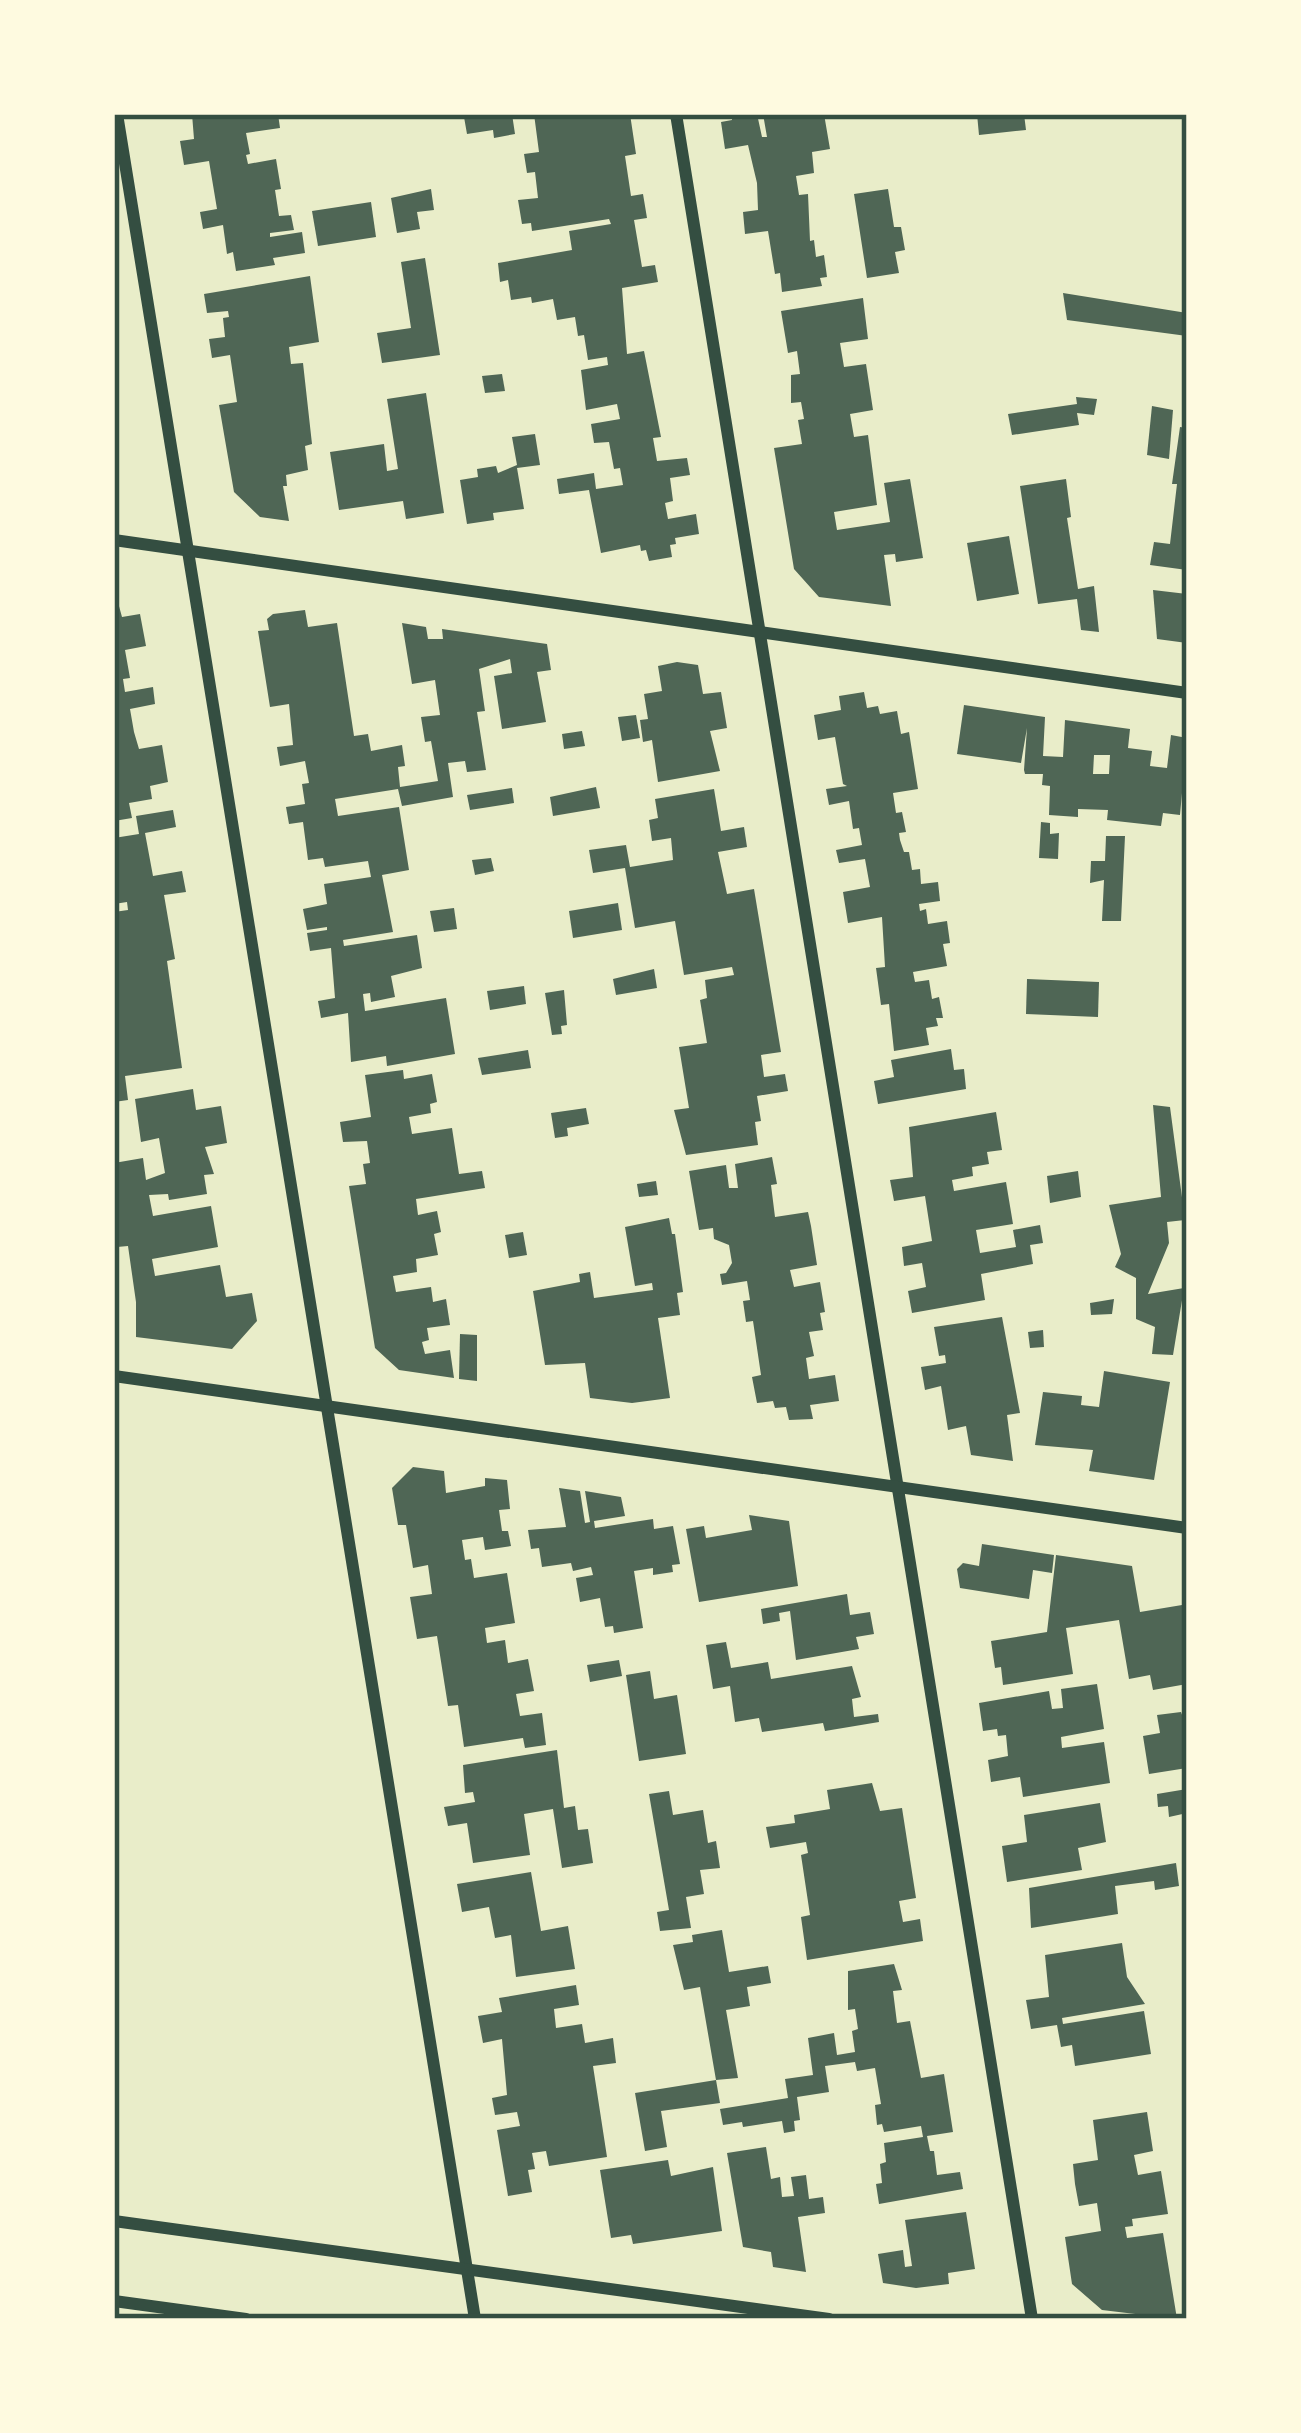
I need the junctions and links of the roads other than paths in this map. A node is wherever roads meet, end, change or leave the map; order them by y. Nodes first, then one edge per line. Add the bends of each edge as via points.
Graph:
1 (117, 114) edge
2 (676, 114) edge
3 (114, 540) edge
4 (188, 551) junction
5 (760, 632) junction
6 (1187, 693) edge
7 (114, 1376) edge
8 (327, 1404) junction
9 (898, 1486) junction
10 (1187, 1528) edge
11 (114, 2222) edge
12 (467, 2270) junction
13 (114, 2301) edge
14 (246, 2319) edge
15 (475, 2319) edge
16 (829, 2319) edge
17 (1032, 2319) edge

1 - 4 street
2 - 5 street
3 - 4 street
4 - 5 street
4 - 8 street
5 - 6 street
5 - 9 street
7 - 8 street
8 - 9 street
8 - 12 street
9 - 10 street
9 - 17 street
11 - 12 street
12 - 15 street
12 - 16 street
13 - 14 street

